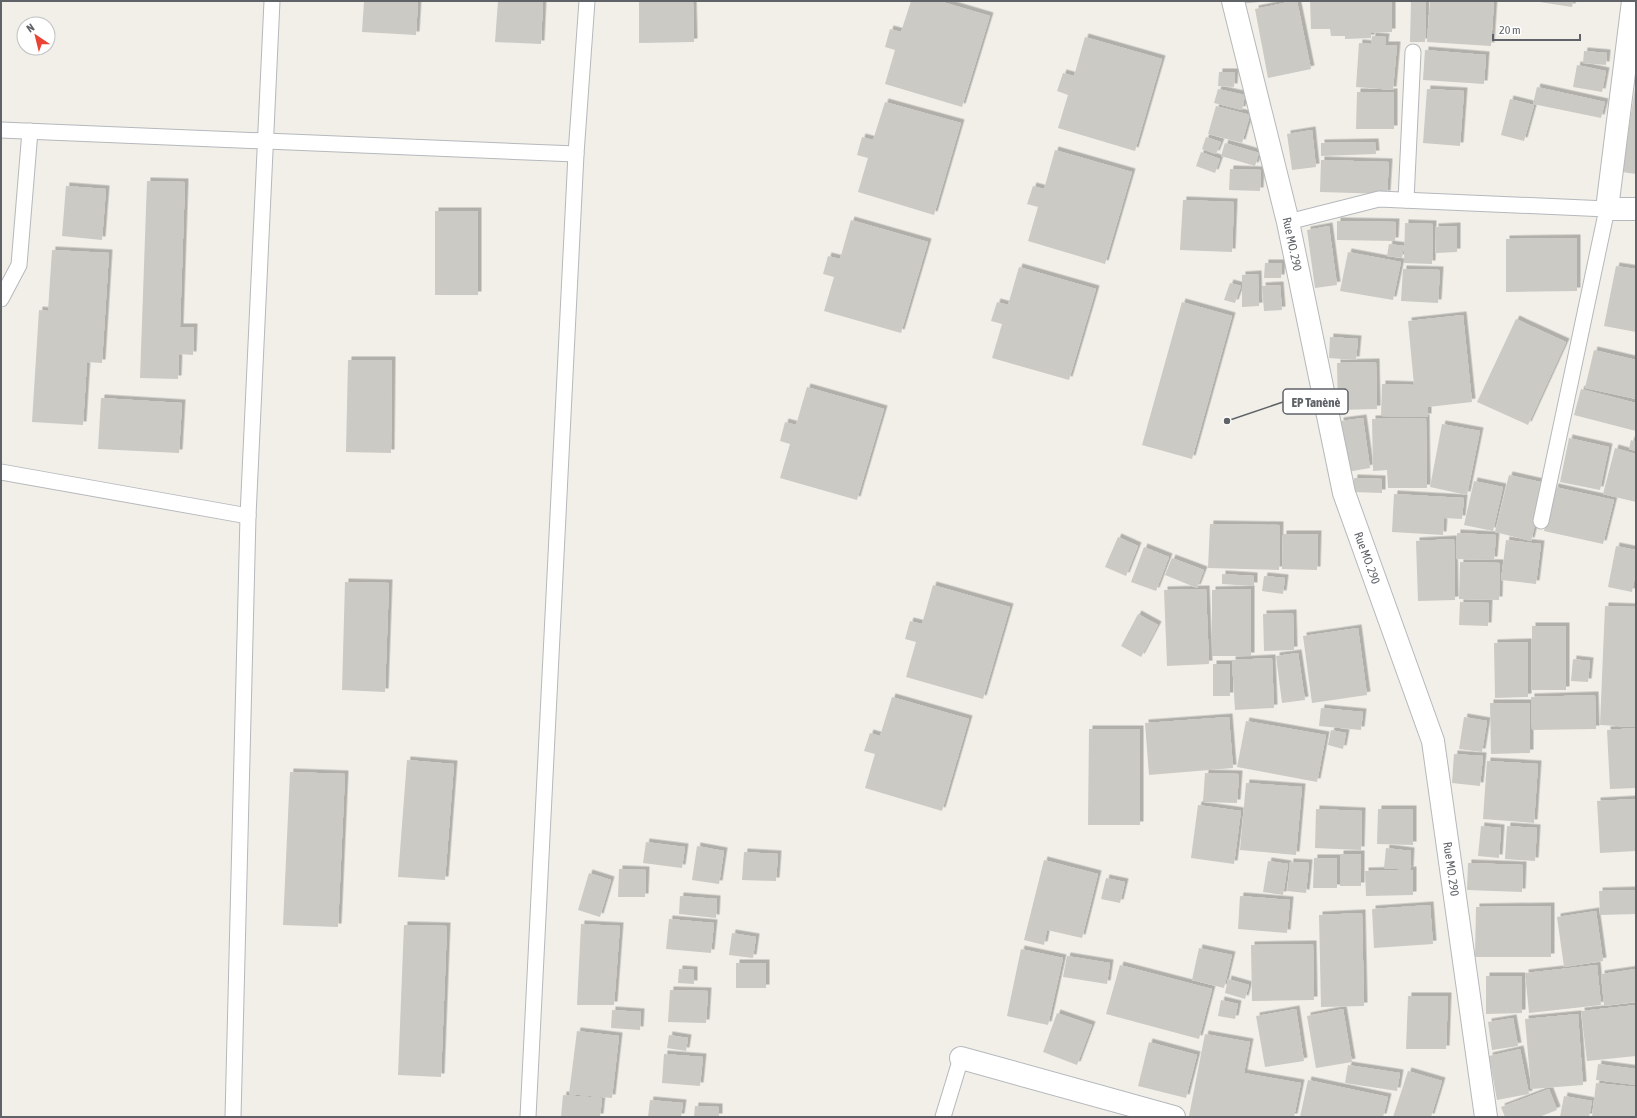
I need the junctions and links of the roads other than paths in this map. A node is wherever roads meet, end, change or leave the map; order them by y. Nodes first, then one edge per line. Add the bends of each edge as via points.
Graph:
1 (272, 1) edge
2 (587, 1) edge
3 (1233, 1) edge
4 (1633, 1) edge
5 (1414, 52) dead end
6 (1, 130) edge
7 (30, 131) junction
8 (265, 141) junction
9 (576, 154) junction
10 (1406, 200) junction
11 (1607, 209) junction
12 (1636, 209) edge
13 (1288, 222) junction
14 (1, 298) edge
15 (1, 472) edge
16 (248, 516) junction
17 (1541, 521) dead end
18 (961, 1058) joint
19 (233, 1117) edge
20 (528, 1117) edge
21 (943, 1117) edge
22 (1174, 1117) edge
23 (1486, 1117) edge

1 - 8 lane
2 - 9 lane
3 - 13 street, Rue MO. 290
4 - 11 street
5 - 10 lane
6 - 7 lane
7 - 8 lane
7 - 14 lane via 19,265
8 - 9 lane
8 - 16 lane
9 - 20 lane
10 - 11 lane
10 - 13 lane via 1378,198
11 - 12 street
11 - 17 lane
13 - 23 street, Rue MO. 290 via 1344,493 1434,741
15 - 16 lane
16 - 19 lane
18 - 21 lane
18 - 22 street

